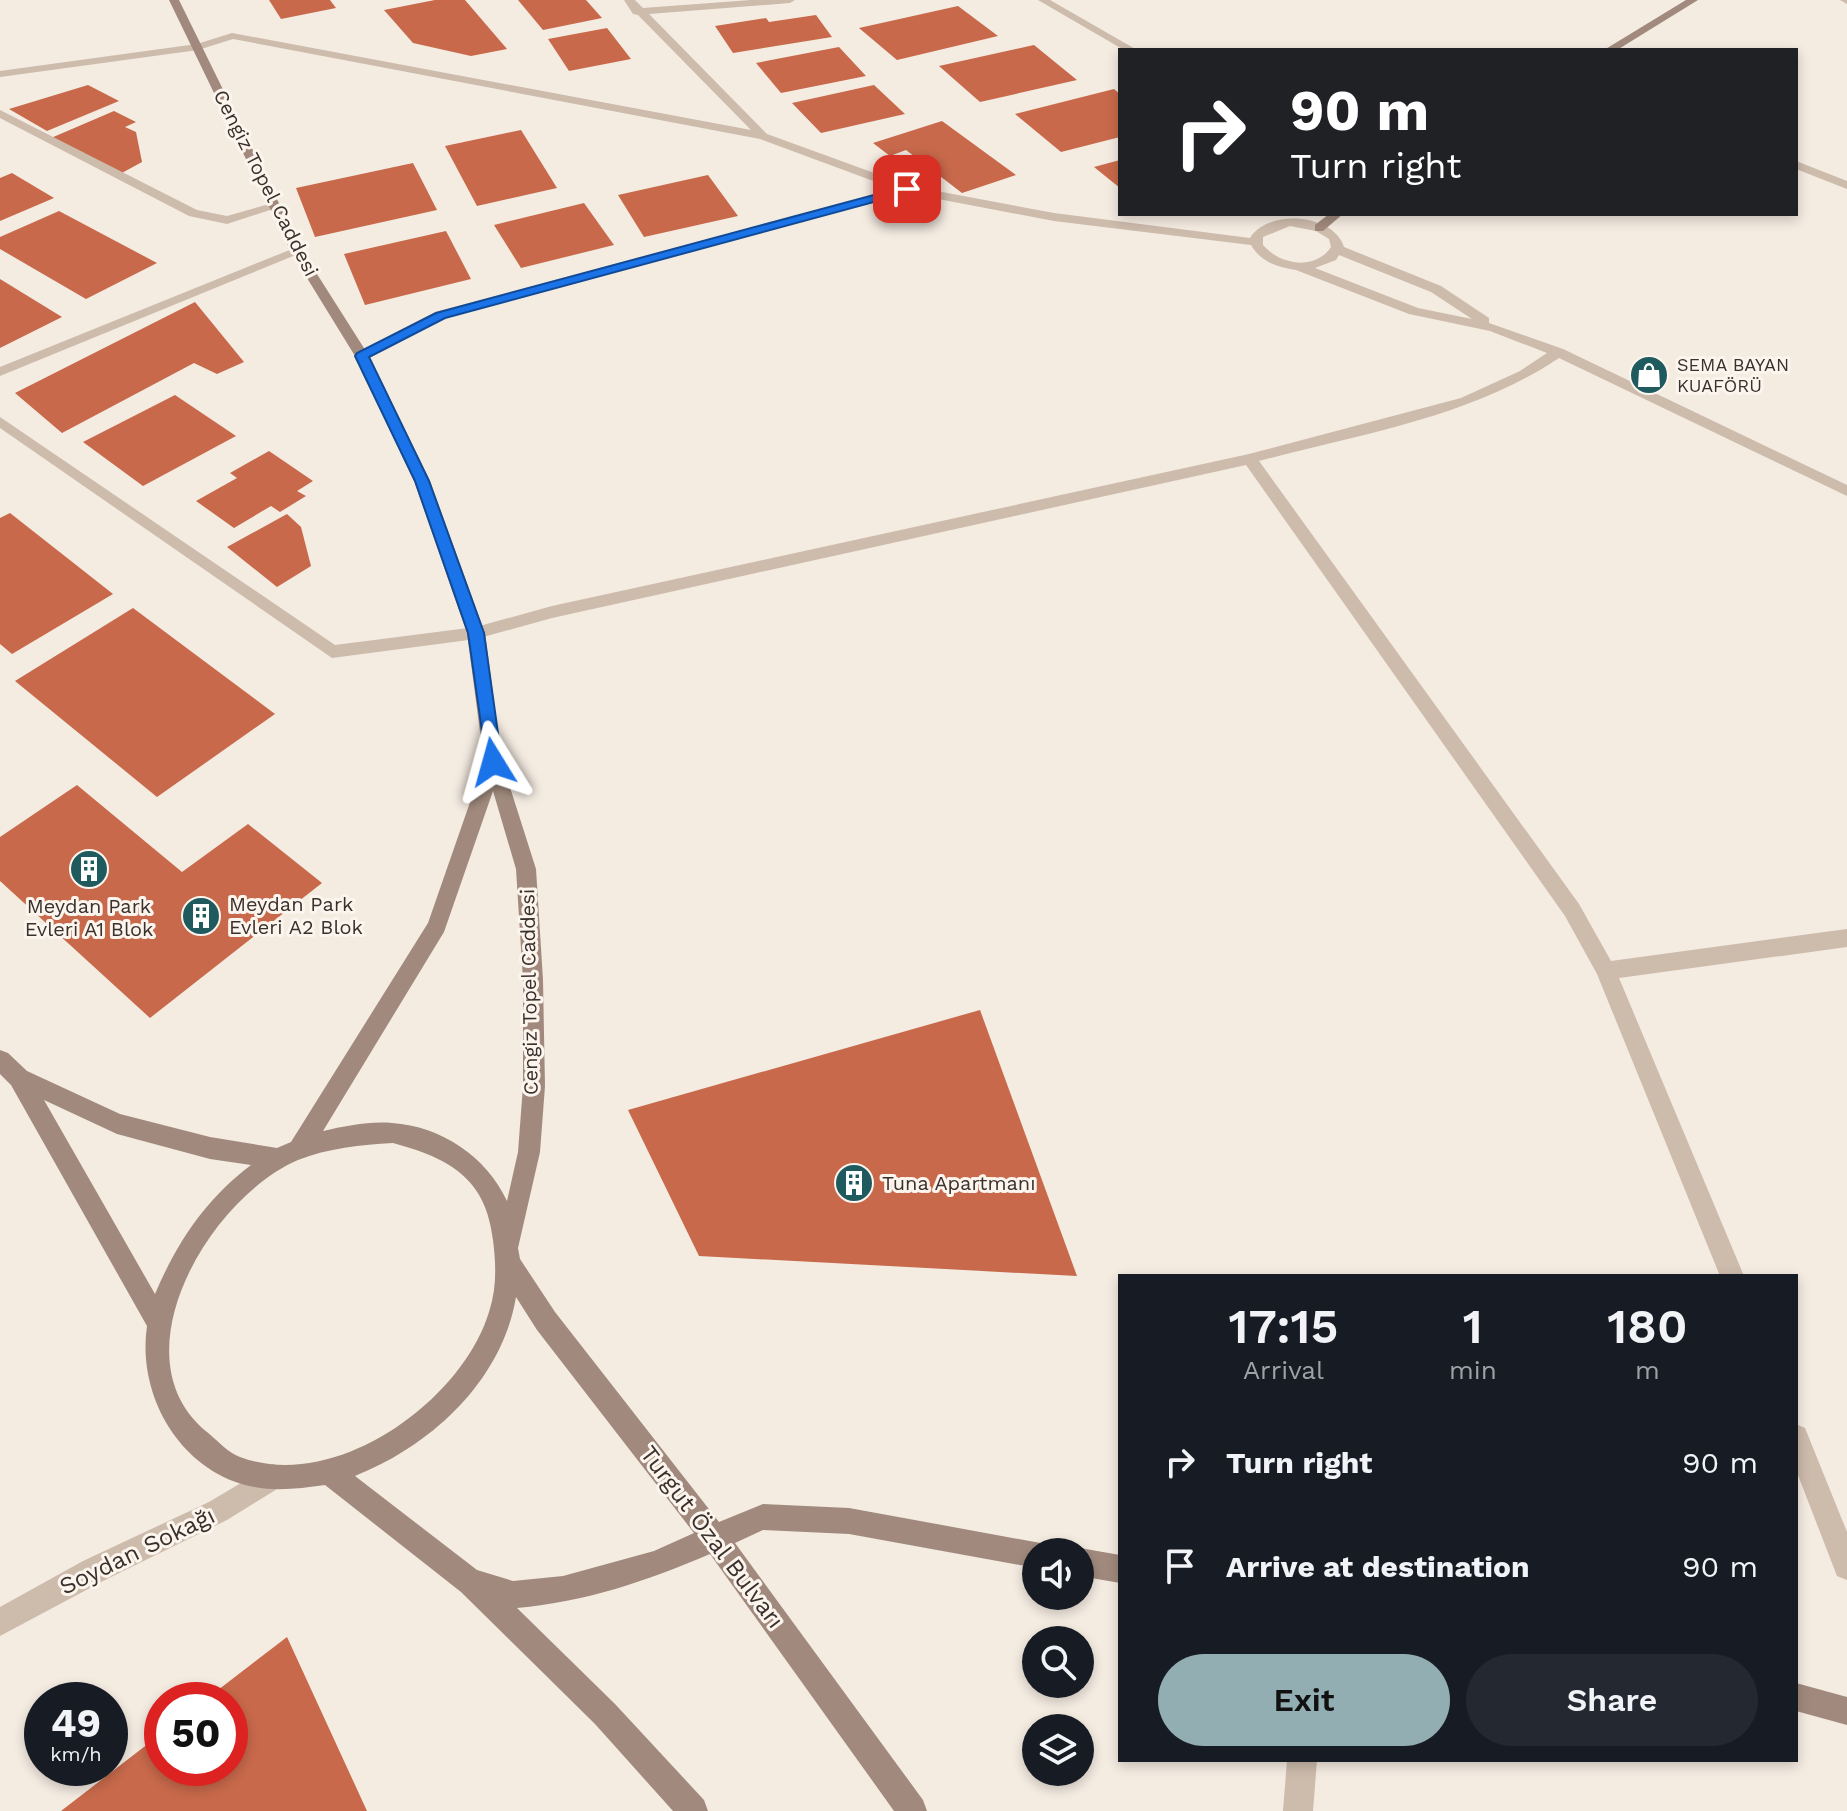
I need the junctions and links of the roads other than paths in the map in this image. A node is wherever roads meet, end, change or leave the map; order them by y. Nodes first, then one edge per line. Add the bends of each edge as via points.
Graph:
1 (174, 0) edge
2 (629, 0) edge
3 (790, 0) edge
4 (1043, 0) edge
5 (1693, 0) edge
6 (637, 12) junction
7 (198, 47) junction
8 (1128, 48) edge
9 (1612, 48) edge
10 (0, 74) edge
11 (0, 113) edge
12 (763, 136) junction
13 (1798, 166) edge
14 (1847, 185) edge
15 (907, 189) junction
16 (276, 206) junction
17 (1334, 216) edge
18 (1319, 228) junction
19 (1255, 242) junction
20 (1339, 250) junction
21 (297, 252) junction
22 (1297, 266) junction
23 (1494, 328) junction
24 (1558, 352) junction
25 (362, 356) junction
26 (0, 372) edge
27 (0, 421) edge
28 (1250, 459) junction
29 (1847, 491) edge
30 (476, 633) junction
31 (493, 762) junction
32 (1847, 938) edge
33 (1606, 971) junction
34 (0, 1060) edge
35 (19, 1078) junction
36 (288, 1154) junction
37 (509, 1253) junction
38 (1731, 1274) edge
39 (158, 1322) junction
40 (1798, 1442) edge
41 (329, 1472) junction
42 (273, 1477) junction
43 (714, 1537) junction
44 (1022, 1552) edge
45 (1094, 1564) edge
46 (1847, 1566) edge
47 (1118, 1569) edge
48 (469, 1581) junction
49 (0, 1622) edge
50 (1798, 1698) edge
51 (1847, 1711) edge
52 (1302, 1762) edge
53 (693, 1811) edge
54 (912, 1811) edge
55 (1298, 1811) edge

1 - 7 main road, Cengiz Topel Caddesi
2 - 6 street
3 - 6 street
4 - 8 street
5 - 9 main road
6 - 12 street
7 - 10 street
7 - 12 street via 232,36
7 - 16 main road, Cengiz Topel Caddesi
11 - 16 street via 193,213 227,220
12 - 15 street
13 - 14 street
15 - 19 street via 1054,217
15 - 25 street via 440,315
16 - 21 main road, Cengiz Topel Caddesi
17 - 18 main road
18 - 19 street via 1276,224 1257,234
18 - 20 street via 1331,234
19 - 22 street via 1268,258
20 - 22 street via 1325,263
20 - 23 street via 1436,289
21 - 25 main road, Cengiz Topel Caddesi
21 - 26 street
22 - 23 street via 1414,311
23 - 24 street
24 - 28 street via 1466,401
24 - 29 street
25 - 30 main road, Cengiz Topel Caddesi via 422,481
27 - 30 street via 332,652
28 - 30 street
28 - 33 street via 1572,910
30 - 31 main road, Cengiz Topel Caddesi
31 - 36 main road via 437,926
31 - 37 main road, Cengiz Topel Caddesi via 526,869 533,980 529,1152
32 - 33 street
33 - 38 street
34 - 35 main road
35 - 36 main road via 117,1124 210,1148
35 - 39 main road
36 - 37 main road via 347,1136 393,1133 436,1144 472,1167 496,1200
36 - 39 main road, Cengiz Topel Caddesi via 236,1189 200,1228 173,1273
37 - 41 main road, Cengiz Topel Caddesi via 507,1288 493,1335 466,1382 428,1422 380,1454
37 - 43 main road, Turgut Özal Bulvarı via 546,1321
39 - 42 main road, Cengiz Topel Caddesi via 157,1366 169,1408 193,1442 229,1466
40 - 46 street
41 - 42 main road, Cengiz Topel Caddesi
41 - 48 main road
42 - 49 street, Soydan Sokağı via 218,1511
43 - 44 main road via 763,1517 849,1521
43 - 48 main road via 655,1564 563,1590 513,1595
43 - 54 main road, Turgut Özal Bulvarı
45 - 47 main road
48 - 53 main road via 605,1714
50 - 51 main road
52 - 55 street

